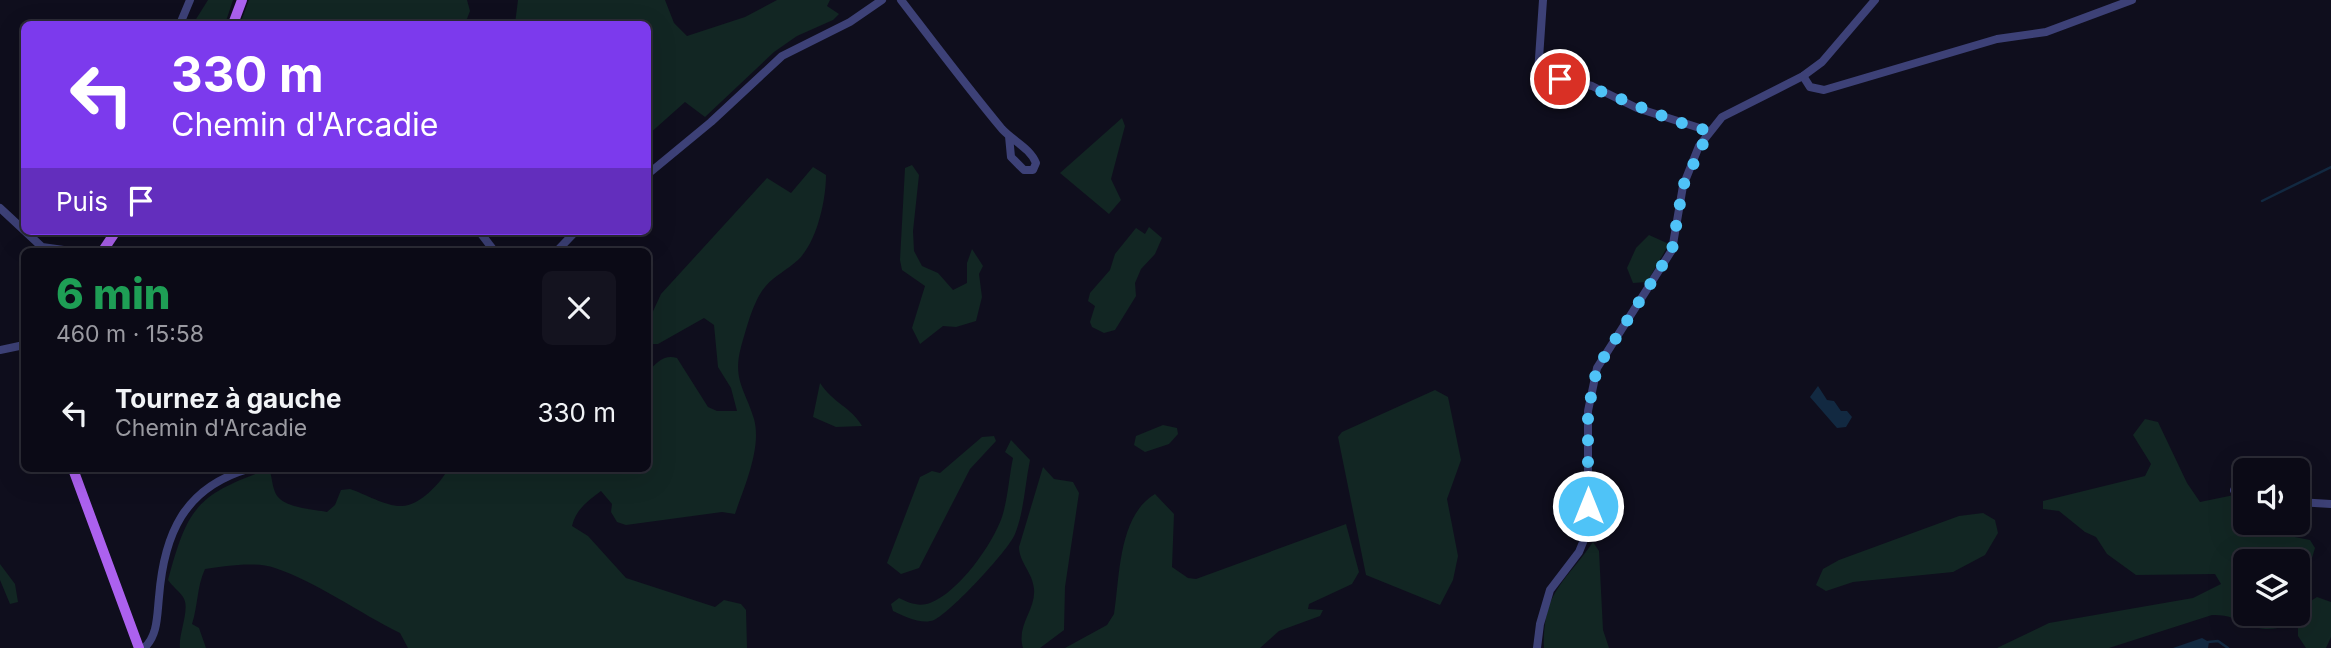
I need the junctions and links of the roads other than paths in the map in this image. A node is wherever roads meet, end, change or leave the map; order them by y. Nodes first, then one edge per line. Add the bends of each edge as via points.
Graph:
1 (190, 0) edge
2 (242, 0) edge
3 (882, 0) edge
4 (901, 0) edge
5 (1543, 0) edge
6 (1875, 0) edge
7 (2132, 0) edge
8 (181, 21) edge
9 (234, 21) edge
10 (1802, 76) junction
11 (1709, 131) junction
12 (1009, 136) dead end
13 (651, 172) edge
14 (0, 208) edge
15 (21, 228) edge
16 (29, 235) edge
17 (572, 235) edge
18 (49, 248) edge
19 (560, 248) edge
20 (21, 346) edge
21 (0, 350) edge
22 (74, 472) edge
23 (242, 472) edge
24 (2310, 503) edge
25 (2331, 504) edge
26 (141, 648) edge
27 (1537, 648) edge

1 - 8 street
2 - 9 main road
3 - 13 street via 850,22 782,56
4 - 12 street
5 - 11 street via 1538,73 1592,86 1637,108
6 - 10 street via 1835,49
7 - 10 street via 2046,32 1997,39 1824,90 1810,87
10 - 11 street via 1722,117
11 - 27 street via 1683,186 1672,250 1597,368 1588,411 1588,530 1579,552 1550,590
14 - 15 street
16 - 18 street
17 - 19 street
20 - 21 street
22 - 26 main road
23 - 26 street via 203,490 181,515 160,577 153,636
24 - 25 street

